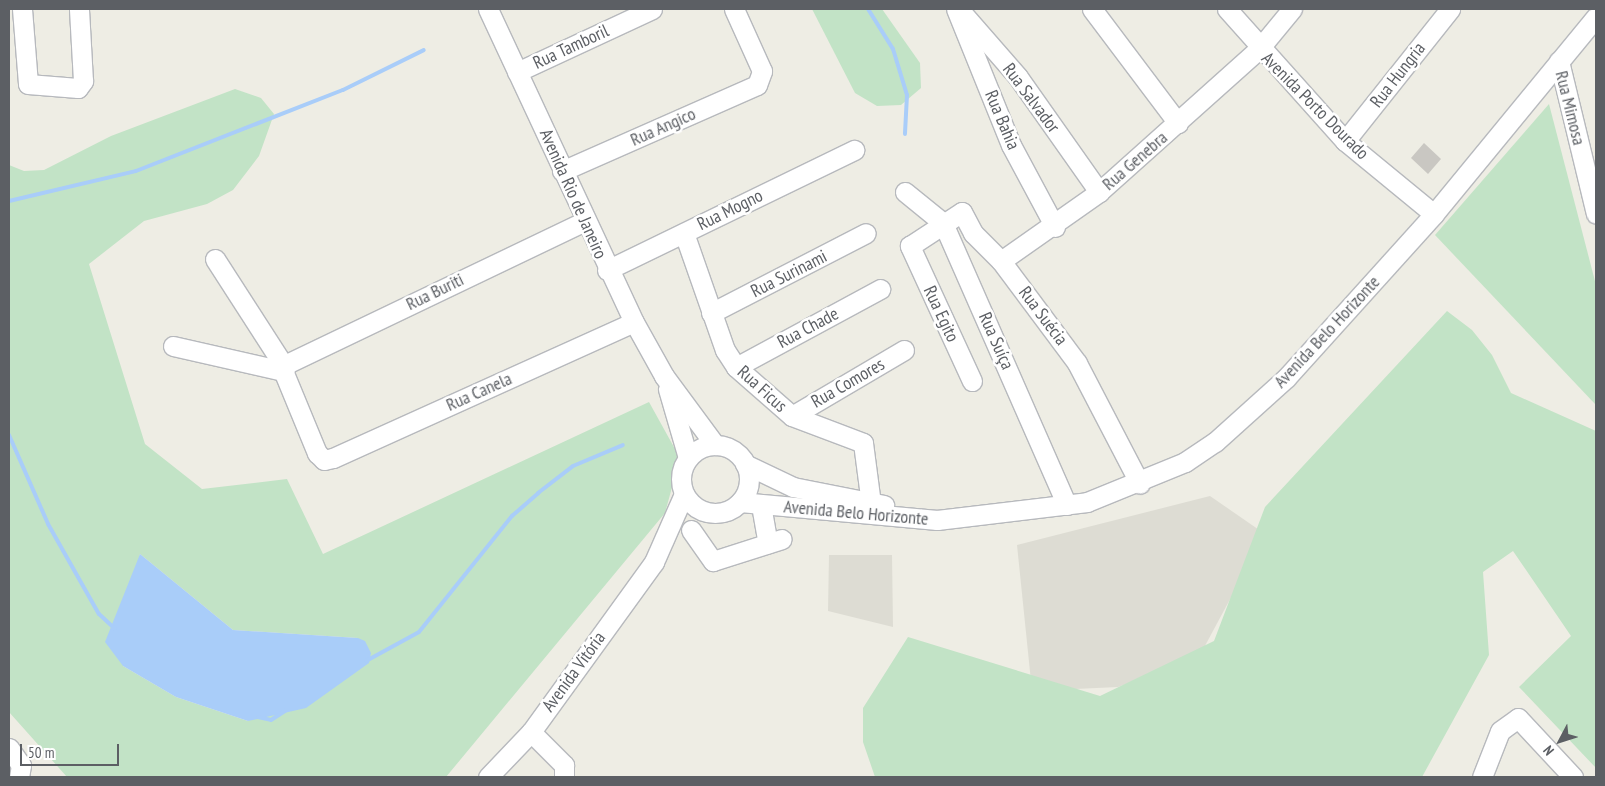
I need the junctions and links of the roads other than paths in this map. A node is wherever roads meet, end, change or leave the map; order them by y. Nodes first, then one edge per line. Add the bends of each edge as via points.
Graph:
1 (78, 9) edge
2 (488, 9) edge
3 (652, 9) edge
4 (734, 9) edge
5 (958, 9) edge
6 (1092, 9) edge
7 (1227, 9) edge
8 (1292, 9) edge
9 (1450, 9) edge
10 (17, 10) edge
11 (1596, 17) edge
12 (1259, 49) junction
13 (1559, 61) junction
14 (517, 72) junction
15 (1178, 123) junction
16 (1345, 142) junction
17 (854, 150) dead end
18 (562, 171) junction
19 (905, 192) dead end
20 (1099, 192) junction
21 (1434, 214) junction
22 (1596, 214) edge
23 (585, 221) junction
24 (943, 223) junction
25 (1055, 227) junction
26 (684, 233) junction
27 (866, 233) dead end
28 (910, 246) joint
29 (216, 259) dead end
30 (1001, 261) junction
31 (607, 270) junction
32 (880, 289) dead end
33 (711, 313) junction
34 (634, 322) junction
35 (173, 346) dead end
36 (904, 350) dead end
37 (284, 367) junction
38 (736, 367) junction
39 (664, 376) junction
40 (972, 381) dead end
41 (792, 416) junction
42 (715, 445) junction
43 (688, 458) junction
44 (745, 464) junction
45 (1140, 484) junction
46 (684, 494) junction
47 (740, 502) junction
48 (871, 504) junction
49 (761, 505) junction
50 (1067, 505) junction
51 (709, 512) junction
52 (972, 515) junction
53 (691, 530) junction
54 (654, 562) junction
55 (531, 732) junction
56 (9, 748) edge
57 (19, 777) edge
58 (488, 777) edge
59 (564, 777) edge
60 (1482, 777) edge
61 (1573, 777) edge

1 - 10 street via 83,81 78,88 28,84
2 - 14 street, Avenida Rio de Janeiro
3 - 14 street, Rua Tamboril
4 - 18 street, Rua Angico via 762,71 762,80
5 - 20 street, Rua Salvador via 1018,77
5 - 25 street, Rua Bahia via 1011,145
6 - 15 street
7 - 12 street, Avenida Porto Dourado
8 - 12 street, Rua Genebra
9 - 16 street, Rua Hungria
11 - 13 street, Avenida Belo Horizonte
12 - 15 street, Rua Genebra
12 - 16 street, Avenida Porto Dourado
13 - 21 street, Avenida Belo Horizonte
13 - 22 street, Rua Mimosa
14 - 18 street, Avenida Rio de Janeiro
15 - 20 street, Rua Genebra
16 - 21 street, Avenida Porto Dourado
17 - 26 street, Rua Mogno
18 - 23 street, Avenida Rio de Janeiro
19 - 24 street, Rua Suíça
20 - 25 street, Rua Genebra
21 - 45 street, Avenida Belo Horizonte via 1254,409 1185,462
23 - 31 street, Avenida Rio de Janeiro
23 - 37 street, Rua Buriti
24 - 28 street, Rua Suécia
24 - 30 street, Rua Suécia via 962,212 973,233
24 - 50 street, Rua Suíça
25 - 30 street, Rua Genebra
26 - 31 street, Rua Mogno
26 - 33 street, Rua Ficus
27 - 33 street, Rua Surinami
28 - 40 street, Rua Egito
29 - 37 street
30 - 45 street, Rua Suécia via 1077,363
31 - 34 street, Avenida Rio de Janeiro
32 - 38 street, Rua Chade
33 - 38 street, Rua Ficus
34 - 37 street, Rua Canela via 324,460
34 - 39 street, Avenida Rio de Janeiro
35 - 37 street
36 - 41 street, Rua Comores
38 - 41 street, Rua Ficus
39 - 42 street, Avenida Rio de Janeiro
39 - 43 street, Avenida Rio de Janeiro
41 - 48 street, Rua Ficus via 862,443
42 - 43 street via 700,448
42 - 44 street via 733,450
43 - 46 street via 681,476
44 - 47 street via 748,484
44 - 48 street, Avenida Belo Horizonte via 793,487
45 - 50 street, Avenida Belo Horizonte
46 - 51 street via 694,506
46 - 54 street, Avenida Vitória
47 - 49 street, Avenida Belo Horizonte
47 - 51 street via 726,511
48 - 52 street, Avenida Belo Horizonte
49 - 52 street, Avenida Belo Horizonte via 908,520
49 - 53 street via 775,541 713,561
50 - 52 street, Avenida Belo Horizonte
51 - 53 street, Avenida Vitória
53 - 54 street, Avenida Vitória
54 - 55 street, Avenida Vitória
55 - 58 street, Avenida Vitória
55 - 59 street via 564,765
56 - 57 street via 21,765
60 - 61 street via 1500,731 1513,719 1522,719

